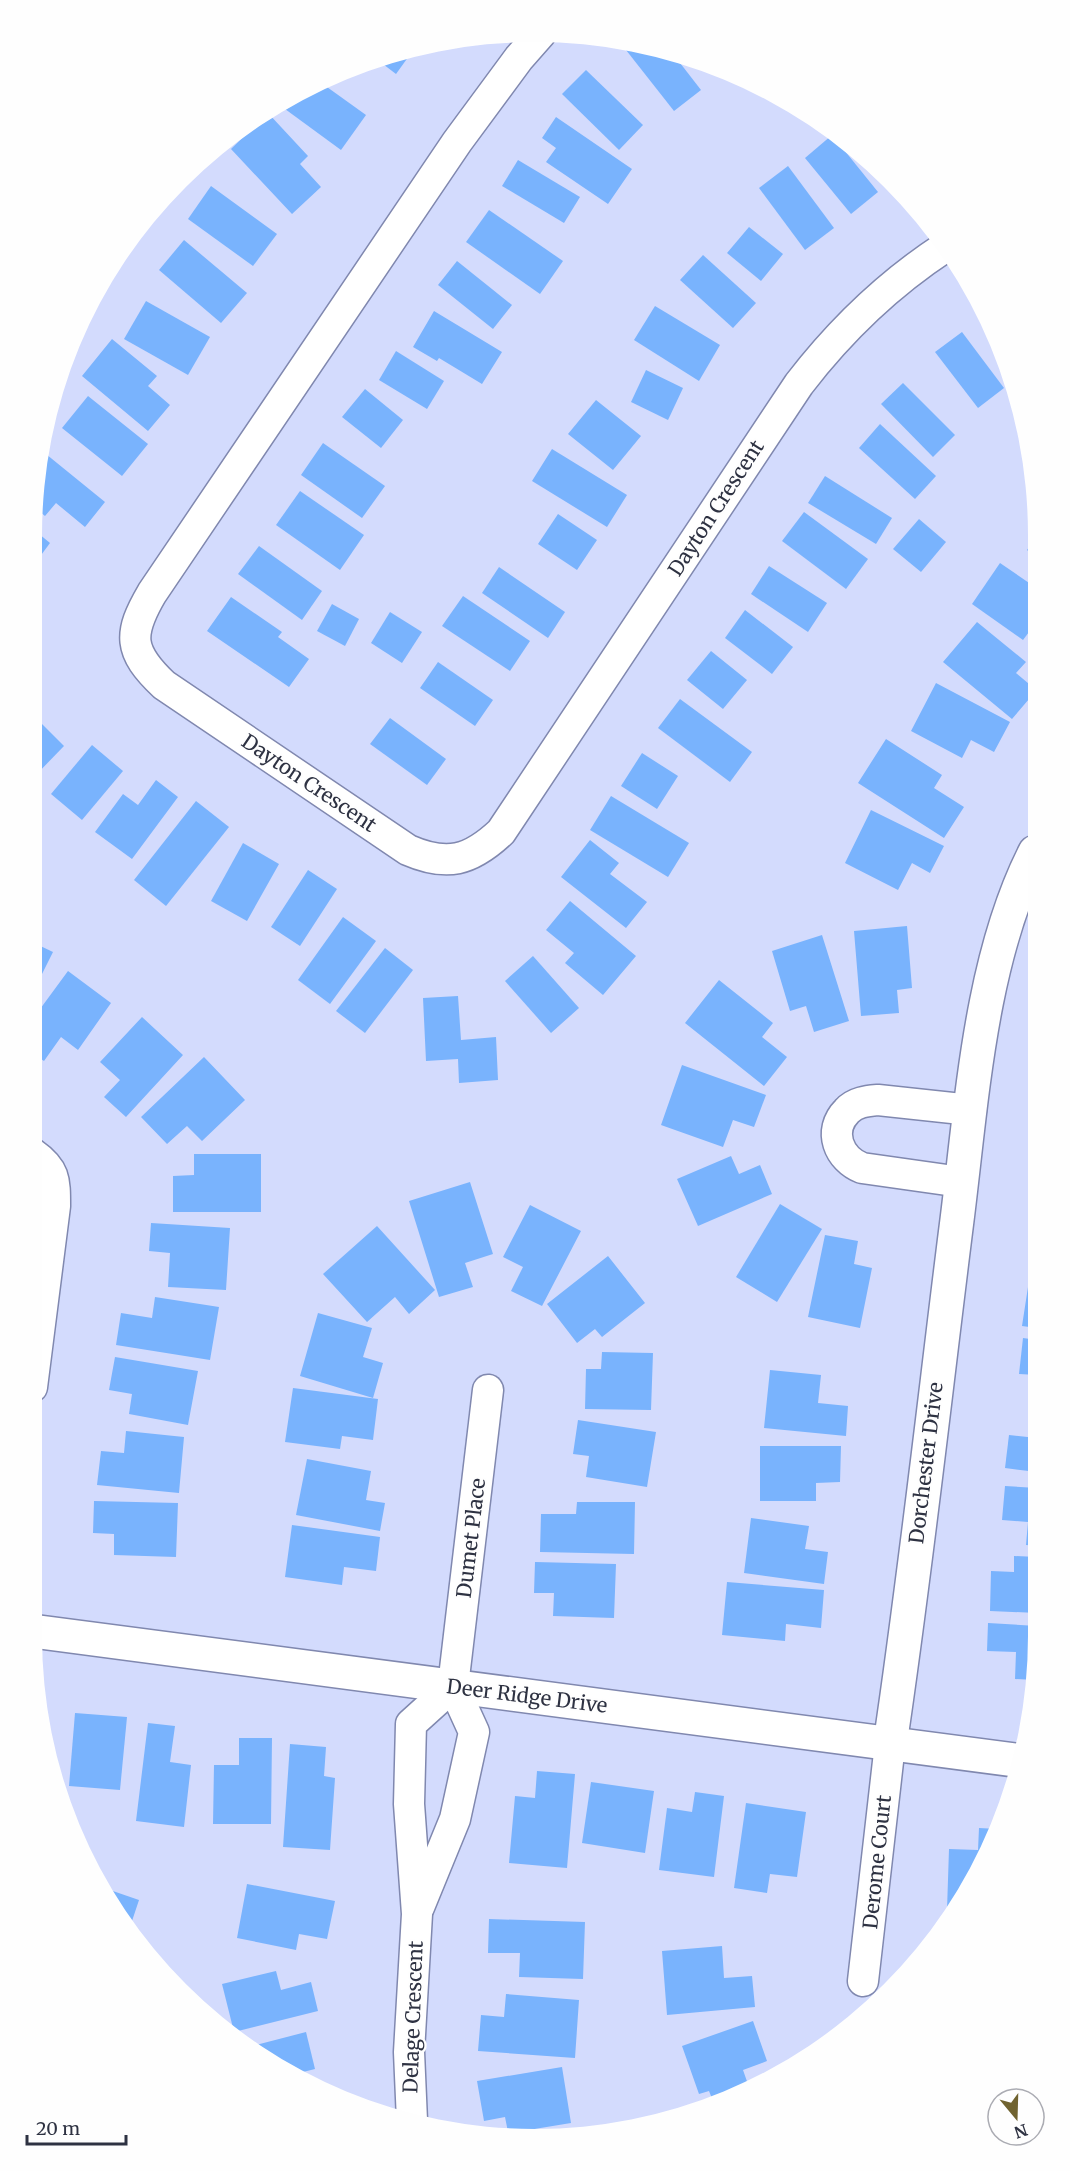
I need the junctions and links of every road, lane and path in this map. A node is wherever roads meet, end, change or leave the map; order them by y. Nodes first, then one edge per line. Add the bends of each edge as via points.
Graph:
1 (533, 42) edge
2 (938, 252) edge
3 (1028, 870) edge
4 (971, 1110) junction
5 (42, 1160) edge
6 (962, 1182) junction
7 (42, 1308) edge
8 (488, 1390) dead end
9 (42, 1632) edge
10 (453, 1686) junction
11 (890, 1744) junction
12 (1012, 1760) edge
13 (417, 1914) junction
14 (863, 1981) dead end
15 (412, 2113) edge

1 - 2 street, Dayton Crescent via 451,152 152,593 136,630 136,648 164,685 408,849 434,859 464,858 501,832 799,384 849,326
3 - 4 street, Dorchester Drive via 1003,934 985,1013
4 - 6 street, Dorchester Drive
4 - 6 street via 865,1101 846,1111 838,1130 839,1149 844,1157 862,1168
5 - 7 street via 54,1177 55,1189
6 - 11 street, Dorchester Drive
8 - 10 street, Dumet Place
9 - 10 street, Deer Ridge Drive
10 - 11 street, Deer Ridge Drive
10 - 13 street, Delage Crescent via 474,1732 455,1819
10 - 13 street, Delage Crescent via 411,1724 409,1804
11 - 12 street, Deer Ridge Drive
11 - 14 street, Derome Court
13 - 15 street, Delage Crescent via 409,2052

